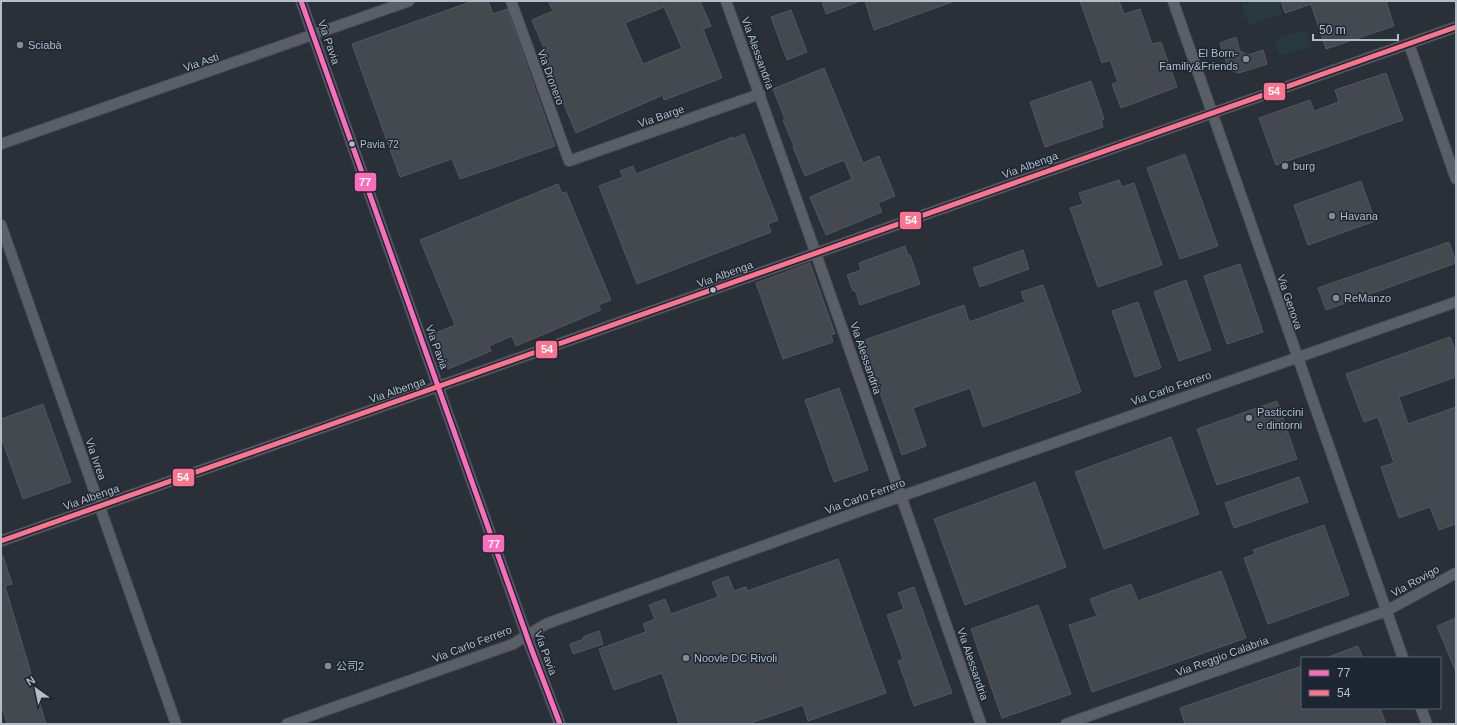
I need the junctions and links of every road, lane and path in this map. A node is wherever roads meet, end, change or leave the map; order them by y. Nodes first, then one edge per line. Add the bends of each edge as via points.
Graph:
1 (302, 1) edge
2 (409, 1) edge
3 (511, 1) edge
4 (726, 1) edge
5 (1172, 1) edge
6 (1456, 27) edge
7 (313, 35) junction
8 (1409, 44) junction
9 (760, 94) junction
10 (1212, 113) junction
11 (1, 144) edge
12 (569, 161) joint
13 (1456, 179) edge
14 (1, 224) edge
15 (816, 254) junction
16 (1456, 302) edge
17 (1297, 357) junction
18 (439, 388) junction
19 (902, 496) junction
20 (100, 507) junction
21 (1, 541) edge
22 (1456, 573) edge
23 (1386, 611) junction
24 (527, 635) junction
25 (1403, 657) edge
26 (1421, 709) edge
27 (176, 724) edge
28 (287, 724) edge
29 (560, 724) edge
30 (981, 724) edge
31 (1066, 724) edge
32 (1426, 724) edge

1 - 7 street, Via Pavia
2 - 7 street, Via Asti
3 - 12 street, Via Dronero
4 - 9 street, Via Alessandria
5 - 10 street, Via Genova
6 - 8 street, Via Albenga
7 - 11 street, Via Asti
7 - 18 street, Via Pavia
8 - 10 street, Via Albenga
8 - 13 street
9 - 12 street, Via Barge
9 - 15 street, Via Alessandria
10 - 15 street, Via Albenga
10 - 17 street, Via Genova
14 - 20 street, Via Ivrea
15 - 18 street, Via Albenga
15 - 19 street, Via Alessandria
16 - 17 street, Via Carlo Ferrero
17 - 19 street, Via Carlo Ferrero
17 - 23 street, Via Genova
18 - 20 street, Via Albenga
18 - 24 street, Via Pavia
19 - 24 street, Via Carlo Ferrero via 546,624
19 - 30 street, Via Alessandria
20 - 21 street, Via Albenga
20 - 27 street, Via Ivrea
22 - 23 street, Via Rovigo
23 - 25 street
23 - 31 street, Via Reggio Calabria
24 - 28 street, Via Carlo Ferrero via 513,644
24 - 29 street, Via Pavia
26 - 32 street

